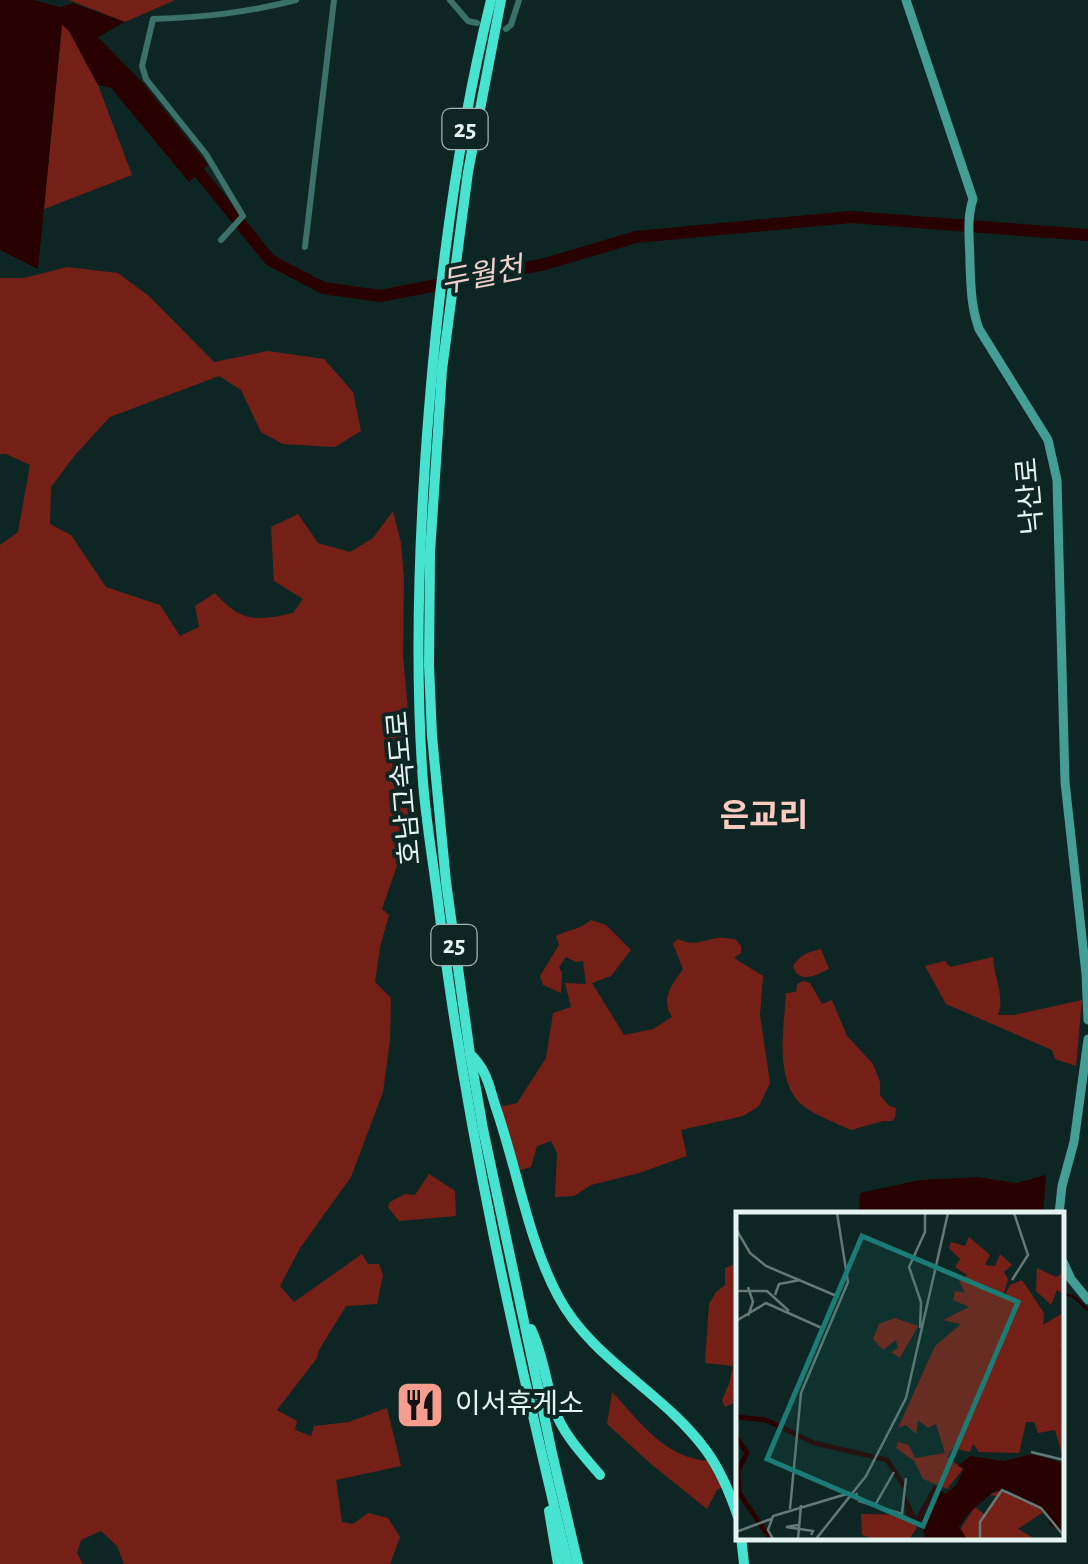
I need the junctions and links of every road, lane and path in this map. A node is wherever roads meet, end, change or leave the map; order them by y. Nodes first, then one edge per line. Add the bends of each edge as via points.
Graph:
1 (296, 0) edge
2 (334, 0) edge
3 (450, 0) edge
4 (492, 0) edge
5 (501, 0) edge
6 (519, 0) edge
7 (906, 0) edge
8 (476, 23) dead end
9 (506, 28) dead end
10 (221, 240) dead end
11 (304, 247) dead end
12 (1083, 913) edge
13 (1088, 1020) edge
14 (1088, 1039) edge
15 (470, 1054) junction
16 (1074, 1142) junction
17 (1088, 1144) edge
18 (1059, 1212) edge
19 (1063, 1261) edge
20 (1088, 1300) edge
21 (524, 1312) junction
22 (540, 1452) junction
23 (600, 1475) dead end
24 (736, 1511) edge
25 (742, 1539) edge
26 (558, 1564) edge
27 (568, 1564) edge
28 (578, 1564) edge
29 (744, 1564) edge

1 - 10 street via 218,16 153,19 142,66 146,79 206,154 243,216
2 - 11 street
3 - 8 street
4 - 22 highway, 호남고속도로 / 25 via 436,320 422,504 420,711 465,1095
5 - 15 highway, 호남고속도로 / 25 via 448,315 432,501 432,736
6 - 9 street
7 - 12 street, 낙산로 via 973,200 972,310 1048,440 1056,480 1065,782
12 - 13 street, 낙산로
14 - 16 street
15 - 21 highway, 호남고속도로 / 25
15 - 24 highway via 482,1065 558,1296 590,1340 705,1448
16 - 17 street
16 - 18 street
19 - 20 street
21 - 23 highway via 555,1412
21 - 28 highway, 호남고속도로 / 25
22 - 26 highway
22 - 27 highway, 호남고속도로 / 25
25 - 29 highway

